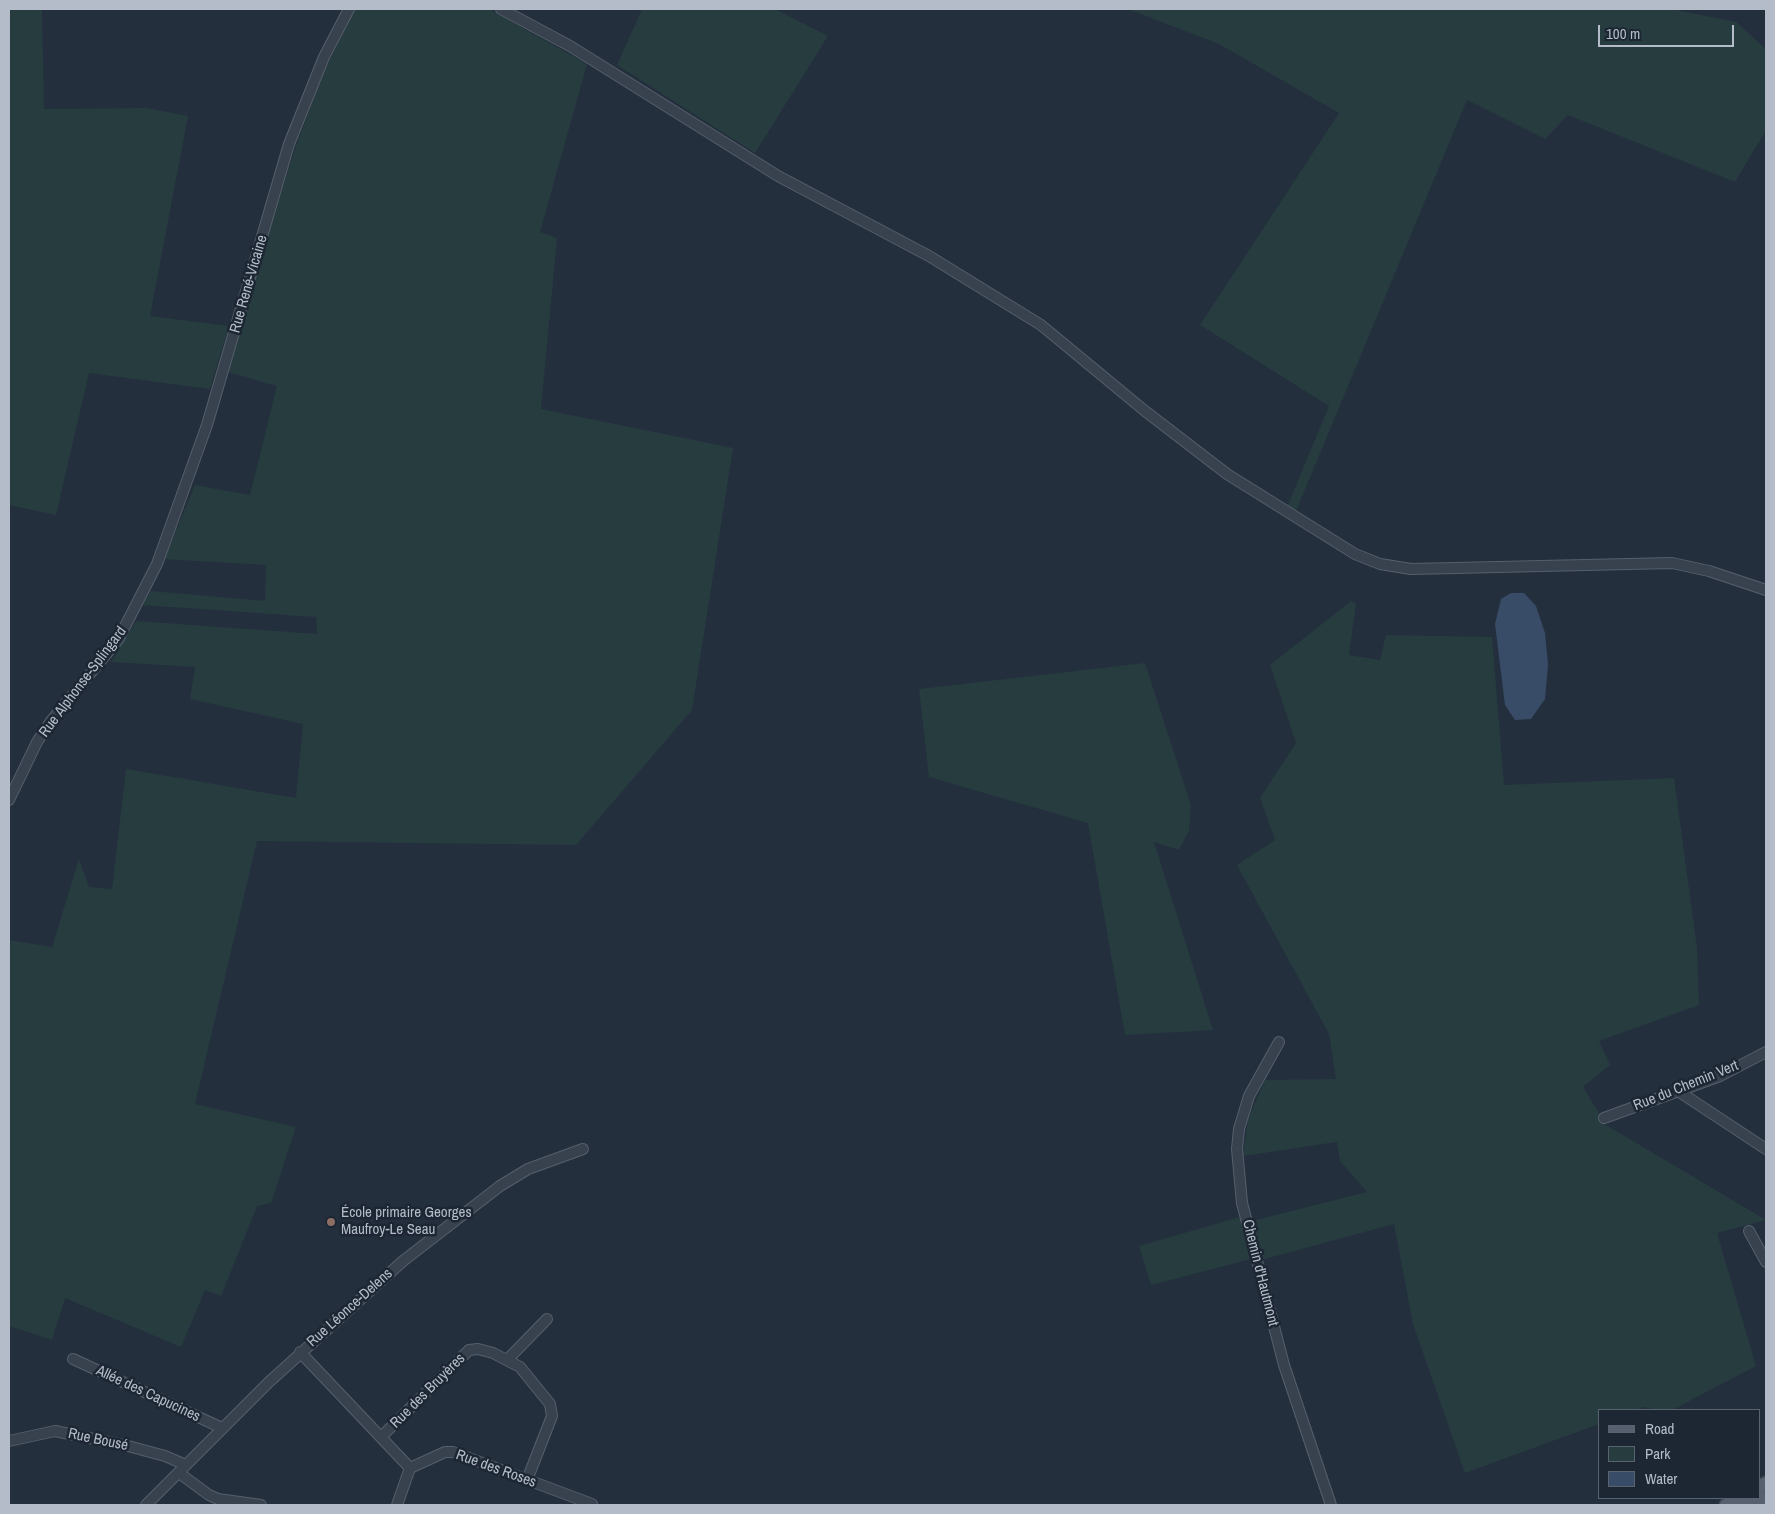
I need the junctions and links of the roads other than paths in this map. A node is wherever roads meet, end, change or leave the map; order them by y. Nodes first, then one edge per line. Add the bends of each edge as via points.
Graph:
1 (349, 9) edge
2 (505, 10) edge
3 (157, 564) joint
4 (1766, 590) edge
5 (9, 800) edge
6 (1279, 1042) dead end
7 (1766, 1052) edge
8 (1678, 1091) junction
9 (1604, 1118) dead end
10 (583, 1149) dead end
11 (1766, 1149) edge
12 (1749, 1231) dead end
13 (1766, 1262) edge
14 (547, 1319) dead end
15 (300, 1352) junction
16 (73, 1359) dead end
17 (508, 1359) junction
18 (222, 1428) junction
19 (382, 1436) junction
20 (9, 1441) edge
21 (410, 1468) junction
22 (183, 1469) junction
23 (527, 1480) junction
24 (1766, 1497) edge
25 (1738, 1499) edge
26 (592, 1504) dead end
27 (146, 1505) edge
28 (261, 1505) edge
29 (397, 1505) edge
30 (1331, 1505) edge
31 (1726, 1505) edge
32 (1746, 1505) edge

1 - 3 street, Rue René-Vicaine via 324,57 289,144 213,406
2 - 4 street via 570,46 778,176 929,256 1033,320 1227,474 1355,554 1380,564 1410,569 1672,563 1710,571
3 - 5 street, Rue Alphonse-Splingard via 118,640 51,721 37,742
6 - 30 street, Chemin d'Hautmont via 1249,1096 1239,1129 1242,1203 1284,1365
7 - 8 street, Rue du Chemin Vert via 1720,1076
8 - 9 street, Rue du Chemin Vert
8 - 11 street
10 - 15 street, Rue Léonce-Delens via 528,1169 500,1186 403,1261
12 - 13 street
14 - 17 street
15 - 18 street, Rue Léonce-Delens
15 - 19 street
16 - 18 street, Allée des Capucines
17 - 19 street, Rue des Bruyères via 478,1349 469,1350
17 - 23 street via 520,1367 550,1404 552,1416
18 - 22 street, Rue Léonce-Delens
19 - 21 street
20 - 22 street, Rue Bousé via 55,1431 165,1456
21 - 23 street, Rue des Roses via 452,1452
21 - 29 street
22 - 27 street, Rue Léonce-Delens
22 - 28 street, Rue Bousé via 209,1495
23 - 26 street, Rue des Roses
24 - 32 main road
25 - 31 main road

